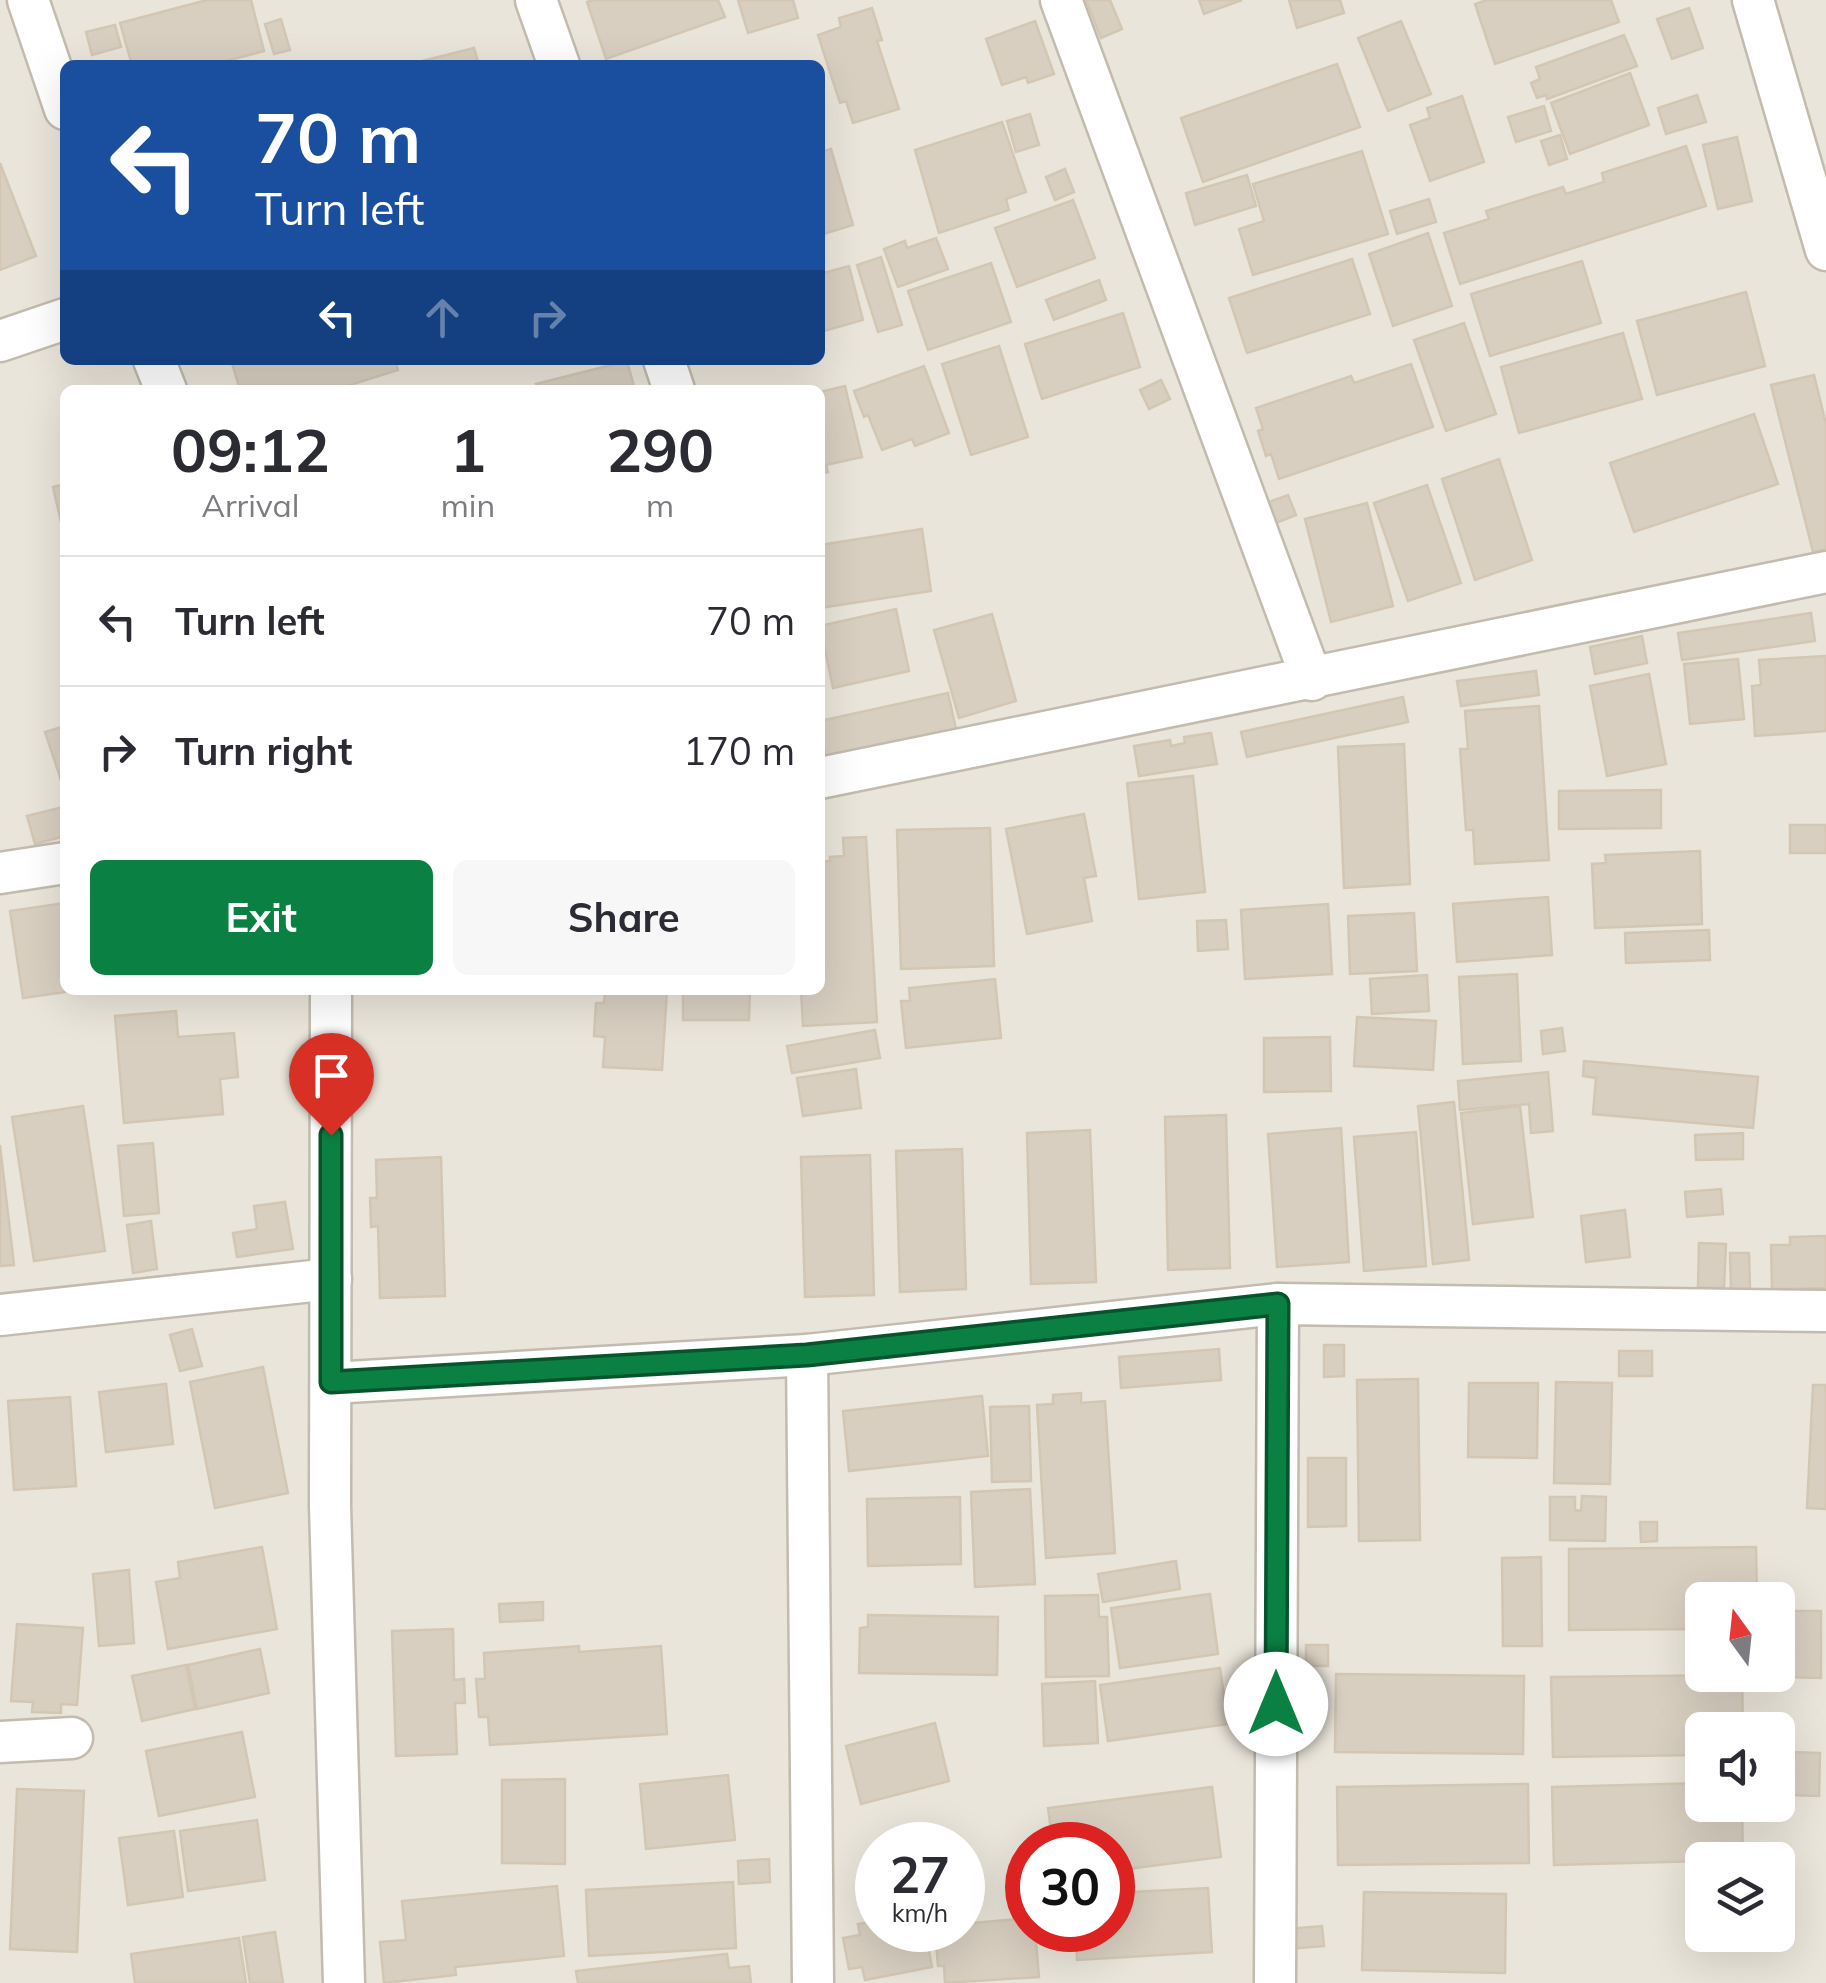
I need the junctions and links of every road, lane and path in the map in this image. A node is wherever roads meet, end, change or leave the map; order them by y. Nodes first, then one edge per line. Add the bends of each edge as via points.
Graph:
1 (28, 0) edge
2 (536, 0) edge
3 (1061, 0) edge
4 (1753, 0) edge
5 (558, 60) edge
6 (60, 94) edge
7 (1826, 250) edge
8 (60, 321) edge
9 (0, 341) edge
10 (1826, 572) edge
11 (1312, 680) junction
12 (825, 777) edge
13 (60, 863) edge
14 (0, 873) edge
15 (331, 995) edge
16 (331, 1279) junction
17 (1278, 1304) junction
18 (1826, 1311) edge
19 (0, 1314) edge
20 (807, 1355) junction
21 (331, 1382) junction
22 (72, 1738) dead end
23 (0, 1742) edge
24 (344, 1983) edge
25 (813, 1983) edge
26 (1275, 1983) edge

1 - 6 street
2 - 5 street
3 - 11 street
4 - 7 street
8 - 9 street
10 - 11 street
11 - 12 street
13 - 14 street
15 - 16 street
16 - 19 street
16 - 21 street
17 - 18 street
17 - 20 street
17 - 26 street
20 - 21 street
20 - 25 street
21 - 24 street
22 - 23 street

